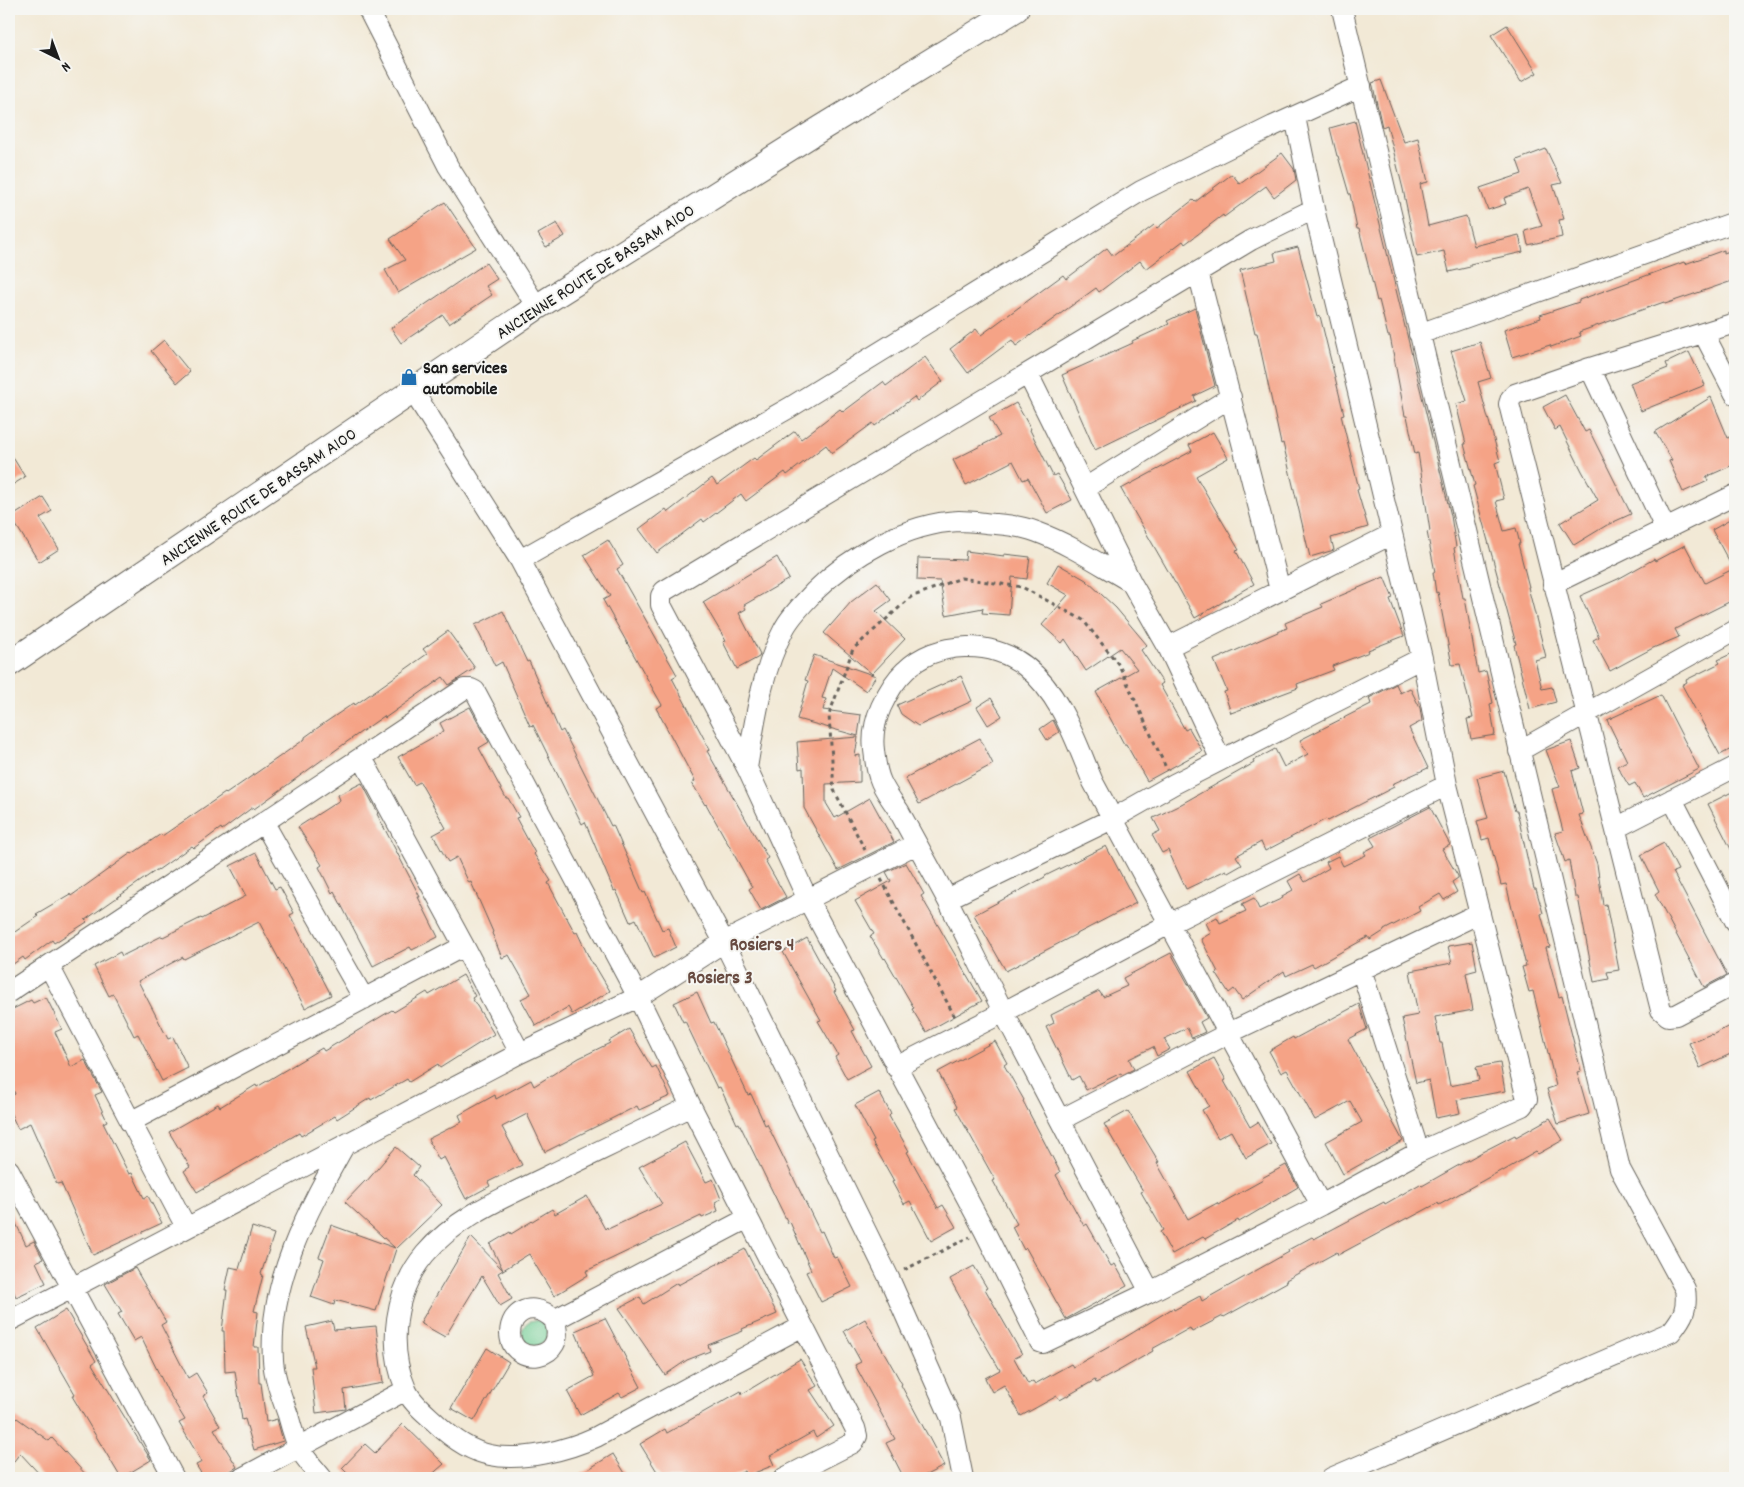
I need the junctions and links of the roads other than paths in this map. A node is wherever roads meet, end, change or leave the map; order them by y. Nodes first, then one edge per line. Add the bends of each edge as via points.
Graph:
1 (368, 9) edge
2 (1016, 9) edge
3 (1342, 9) edge
4 (1361, 86) junction
5 (1295, 117) junction
6 (1314, 209) junction
7 (1735, 222) edge
8 (1198, 272) junction
9 (537, 307) junction
10 (1735, 323) edge
11 (1419, 334) junction
12 (1704, 334) junction
13 (1590, 368) junction
14 (1028, 374) junction
15 (414, 391) junction
16 (1735, 394) edge
17 (1231, 397) junction
18 (1085, 488) junction
19 (1735, 495) edge
20 (1666, 530) junction
21 (1392, 534) junction
22 (520, 560) junction
23 (1131, 582) junction
24 (1553, 584) junction
25 (1280, 590) junction
26 (1735, 630) edge
27 (1168, 647) junction
28 (1422, 658) junction
29 (9, 664) edge
30 (1588, 713) junction
31 (1519, 750) junction
32 (362, 758) junction
33 (1221, 760) junction
34 (1735, 766) edge
35 (747, 768) junction
36 (1447, 785) junction
37 (1672, 799) junction
38 (1114, 818) junction
39 (264, 823) junction
40 (1616, 828) junction
41 (916, 844) junction
42 (947, 899) junction
43 (808, 900) junction
44 (1480, 913) junction
45 (1735, 921) edge
46 (1169, 924) junction
47 (724, 942) junction
48 (464, 946) junction
49 (50, 966) junction
50 (1361, 969) junction
51 (1735, 984) edge
52 (9, 992) edge
53 (638, 997) junction
54 (364, 999) junction
55 (1004, 1012) junction
56 (1229, 1033) junction
57 (520, 1053) junction
58 (896, 1067) junction
59 (691, 1106) junction
60 (1060, 1120) junction
61 (130, 1122) junction
62 (344, 1146) junction
63 (1419, 1152) junction
64 (9, 1170) edge
65 (1321, 1205) junction
66 (748, 1218) junction
67 (186, 1227) junction
68 (72, 1288) junction
69 (1150, 1292) junction
70 (554, 1320) dead end
71 (9, 1321) edge
72 (803, 1326) junction
73 (406, 1390) junction
74 (299, 1448) junction
75 (174, 1478) edge
76 (242, 1478) edge
77 (322, 1478) edge
78 (784, 1478) edge
79 (964, 1478) edge
80 (1331, 1478) edge

1 - 9 street via 448,166
2 - 9 main road, ANCIENNE ROUTE DE BASSAM A100
3 - 4 street
4 - 5 street
4 - 11 street
5 - 6 street
5 - 22 street via 1141,191 789,408
6 - 8 street via 1251,240
6 - 21 street
7 - 11 street
8 - 14 street
8 - 17 street
9 - 15 main road, ANCIENNE ROUTE DE BASSAM A100
10 - 12 street
11 - 31 street
12 - 13 street
12 - 16 street
13 - 20 street
13 - 24 street via 1515,394 1509,404
14 - 18 street
14 - 35 street via 664,591 661,605
15 - 22 street
15 - 29 main road, ANCIENNE ROUTE DE BASSAM A100
17 - 18 street
17 - 25 street
18 - 23 street
19 - 20 street
20 - 24 street
21 - 25 street
21 - 28 street
22 - 47 street
23 - 27 street
23 - 35 street via 1059,542 1016,526 958,521 921,528 871,549 826,580 785,627 762,682
24 - 30 street
25 - 27 street
26 - 30 street
27 - 33 street
28 - 33 street
28 - 36 street
30 - 31 street
30 - 40 street
31 - 80 street via 1620,1169 1685,1289 1687,1301 1682,1318 1670,1332
32 - 39 street
32 - 48 street
32 - 53 street via 464,689 475,691
33 - 38 street
34 - 37 street
35 - 43 street
36 - 44 street
36 - 46 street
37 - 40 street
37 - 45 street
38 - 41 street via 1054,697 1043,683 1013,658 968,646 945,650 906,669 885,697 873,731 880,780
38 - 42 street
38 - 46 street
39 - 49 street
39 - 54 street
40 - 51 street via 1664,1014 1676,1015
41 - 42 street
41 - 43 street
42 - 55 street
43 - 47 street
43 - 58 street
44 - 50 street
44 - 63 street via 1526,1099 1522,1106
46 - 55 street
46 - 56 street
47 - 53 street
47 - 79 street via 889,1278 951,1418
48 - 54 street
48 - 57 street
49 - 52 street
49 - 61 street
50 - 56 street
50 - 63 street
53 - 57 street
53 - 59 street
54 - 61 street
55 - 58 street
55 - 60 street
56 - 60 street
56 - 65 street
57 - 62 street
58 - 69 street via 1040,1342
59 - 66 street
59 - 73 street via 481,1210 441,1237 425,1254 406,1285 397,1319 395,1337
60 - 69 street
61 - 67 street
62 - 67 street
62 - 74 street via 300,1230 282,1278 273,1324 273,1362
63 - 65 street
64 - 68 street
65 - 69 street
66 - 70 street
66 - 72 street
67 - 68 street
68 - 71 street
68 - 75 street
72 - 73 street via 596,1437 577,1446 550,1452 508,1457 470,1448 452,1438
72 - 78 street via 857,1436 853,1443
73 - 74 street
74 - 76 street
74 - 77 street

